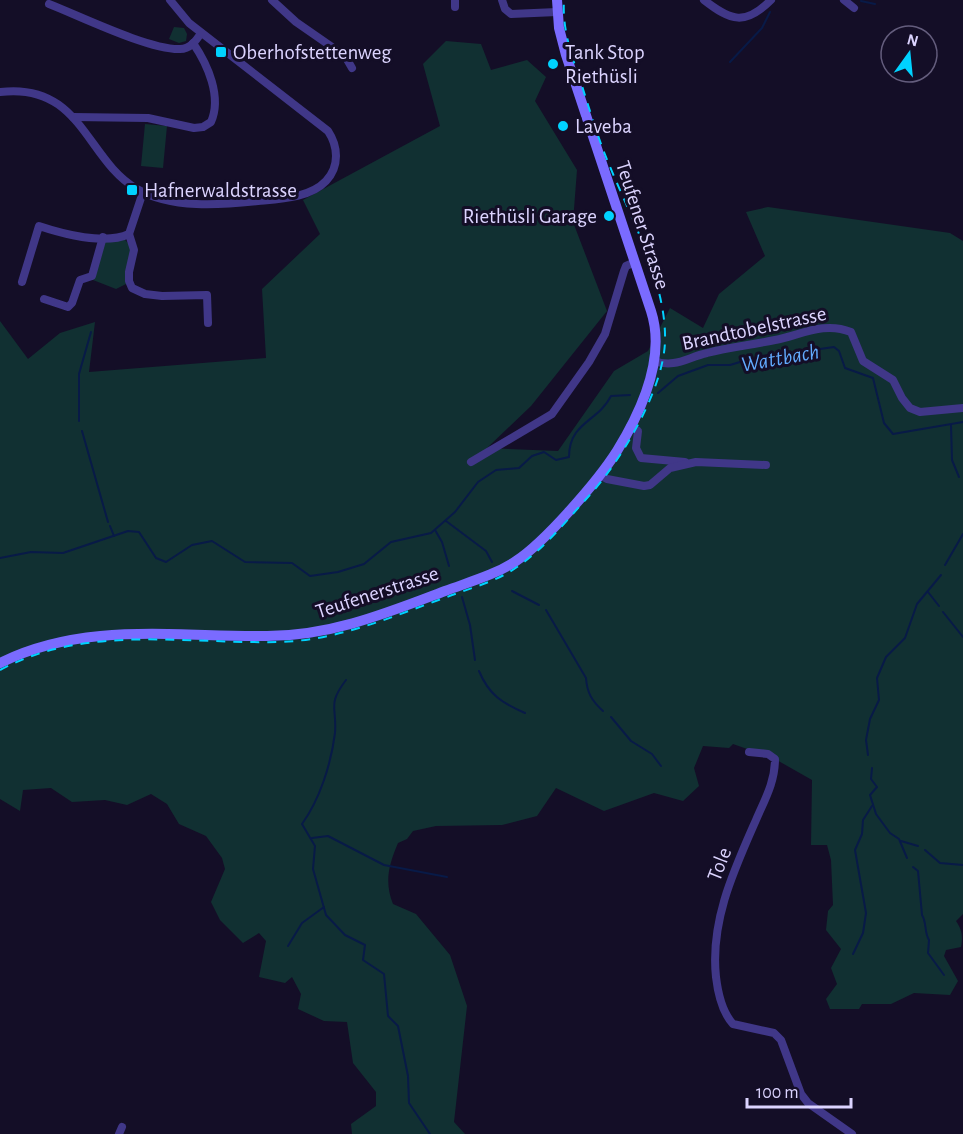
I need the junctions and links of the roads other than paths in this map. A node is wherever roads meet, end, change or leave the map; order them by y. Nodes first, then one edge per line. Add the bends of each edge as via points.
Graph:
1 (170, 0) edge
2 (272, 0) edge
3 (502, 0) edge
4 (557, 0) edge
5 (704, 0) edge
6 (771, 0) edge
7 (844, 0) edge
8 (49, 4) dead end
9 (854, 8) dead end
10 (557, 12) junction
11 (201, 33) junction
12 (193, 44) junction
13 (352, 68) dead end
14 (0, 92) edge
15 (73, 117) junction
16 (143, 192) junction
17 (129, 234) junction
18 (103, 237) junction
19 (635, 262) junction
20 (22, 282) dead end
21 (44, 299) dead end
22 (208, 323) dead end
23 (654, 361) junction
24 (643, 394) joint
25 (963, 408) edge
26 (630, 426) junction
27 (471, 462) dead end
28 (696, 462) junction
29 (766, 465) dead end
30 (600, 475) junction
31 (0, 663) edge
32 (749, 752) dead end
33 (852, 1134) edge

1 - 11 street
2 - 13 street via 345,56
3 - 10 street via 511,14
4 - 10 main road, Teufener Strasse
5 - 6 street via 723,13 740,18 754,14
7 - 9 street
8 - 12 street via 135,39 178,49
10 - 19 main road, Teufener Strasse via 566,55
11 - 12 street
11 - 16 street via 324,127 335,145 334,168 325,182 312,191 256,201 196,203
12 - 15 street via 212,83 215,103 211,122 203,127 148,118
14 - 15 street via 36,95
15 - 16 street via 118,173
16 - 17 street
17 - 18 street via 122,238
17 - 22 street via 134,250 129,272 132,288 162,296 207,295
18 - 20 street via 71,236 39,226
18 - 21 street via 92,276 80,280 72,303 68,307
19 - 23 main road, Teufener Strasse via 657,330
19 - 27 street via 626,266 607,331 598,348 552,414
23 - 24 main road, Teufener Strasse
23 - 25 street, Brandtobelstrasse via 672,365 710,352 778,340 813,329 840,327 851,332 863,361 893,380 910,408 920,412
24 - 26 main road, Teufenerstrasse
26 - 28 street via 638,431 636,447 641,458
26 - 30 main road, Teufenerstrasse
28 - 29 street
28 - 30 street via 670,468 644,486 607,480
30 - 31 main road, Teufenerstrasse via 517,561 369,620 332,630 282,636 92,635 37,647
32 - 33 street, Tole via 772,756 775,769 715,931 717,981 724,1013 740,1028 774,1032 807,1103

